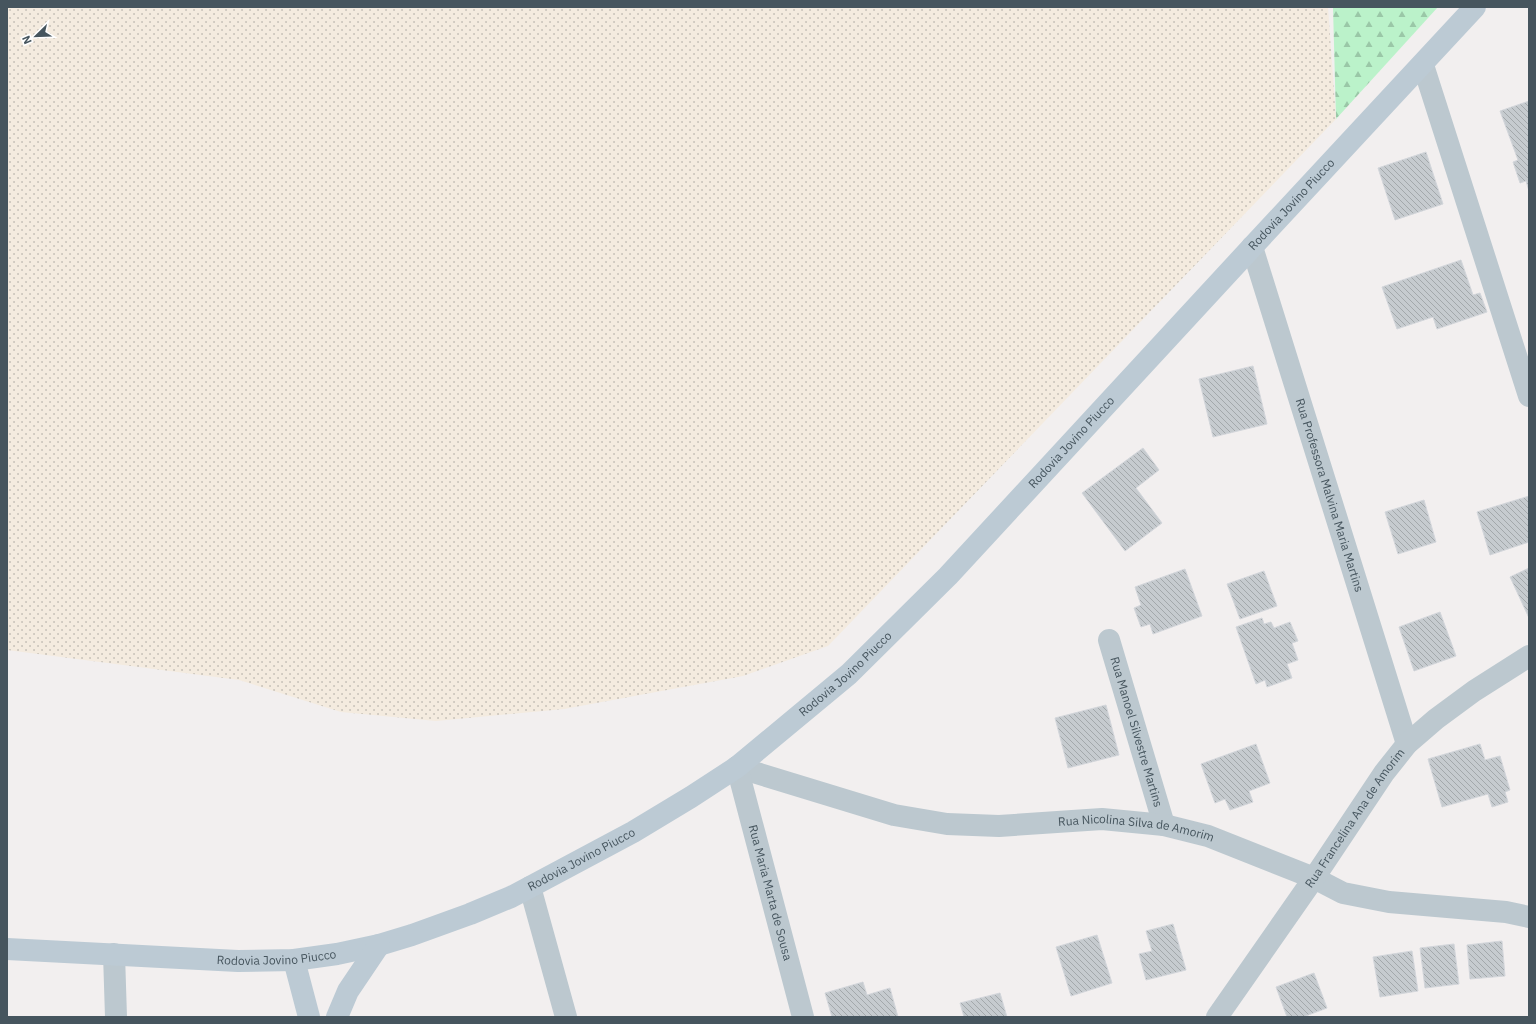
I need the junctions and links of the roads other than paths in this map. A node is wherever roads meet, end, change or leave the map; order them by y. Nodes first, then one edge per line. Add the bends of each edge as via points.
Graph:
1 (1475, 7) edge
2 (1423, 64) junction
3 (1252, 247) junction
4 (1529, 396) edge
5 (1109, 640) dead end
6 (1529, 656) edge
7 (1407, 744) junction
8 (737, 768) junction
9 (1164, 825) junction
10 (1314, 878) junction
11 (530, 887) junction
12 (1529, 917) edge
13 (379, 945) junction
14 (7, 948) edge
15 (114, 954) junction
16 (294, 960) junction
17 (116, 1017) edge
18 (309, 1017) edge
19 (337, 1017) edge
20 (566, 1017) edge
21 (803, 1017) edge
22 (1217, 1017) edge

1 - 2 main road, Rodovia Jovino Piucco
2 - 3 main road, Rodovia Jovino Piucco
2 - 4 street
3 - 7 street, Rua Professora Malvina Maria Martins
3 - 8 main road, Rodovia Jovino Piucco via 918,607 849,674
5 - 9 street, Rua Manoel Silvestre Martins
6 - 7 street, Rua Francelina Ana de Amorim via 1474,691
7 - 10 street, Rua Francelina Ana de Amorim via 1384,773
8 - 9 street, Rua Nicolina Silva de Amorim via 894,815 947,824 999,826 1102,819
8 - 11 main road, Rodovia Jovino Piucco via 633,832
8 - 21 street, Rua Maria Marta de Sousa
9 - 10 street, Rua Nicolina Silva de Amorim via 1208,836
10 - 12 street, Rua Nicolina Silva de Amorim via 1343,893 1389,902 1506,912
10 - 22 street, Rua Francelina Ana de Amorim
11 - 13 main road, Rodovia Jovino Piucco via 470,914
11 - 20 street
13 - 16 main road, Rodovia Jovino Piucco
13 - 19 main road via 348,991
14 - 15 main road, Rodovia Jovino Piucco
15 - 16 main road, Rodovia Jovino Piucco via 238,961
15 - 17 street
16 - 18 main road

